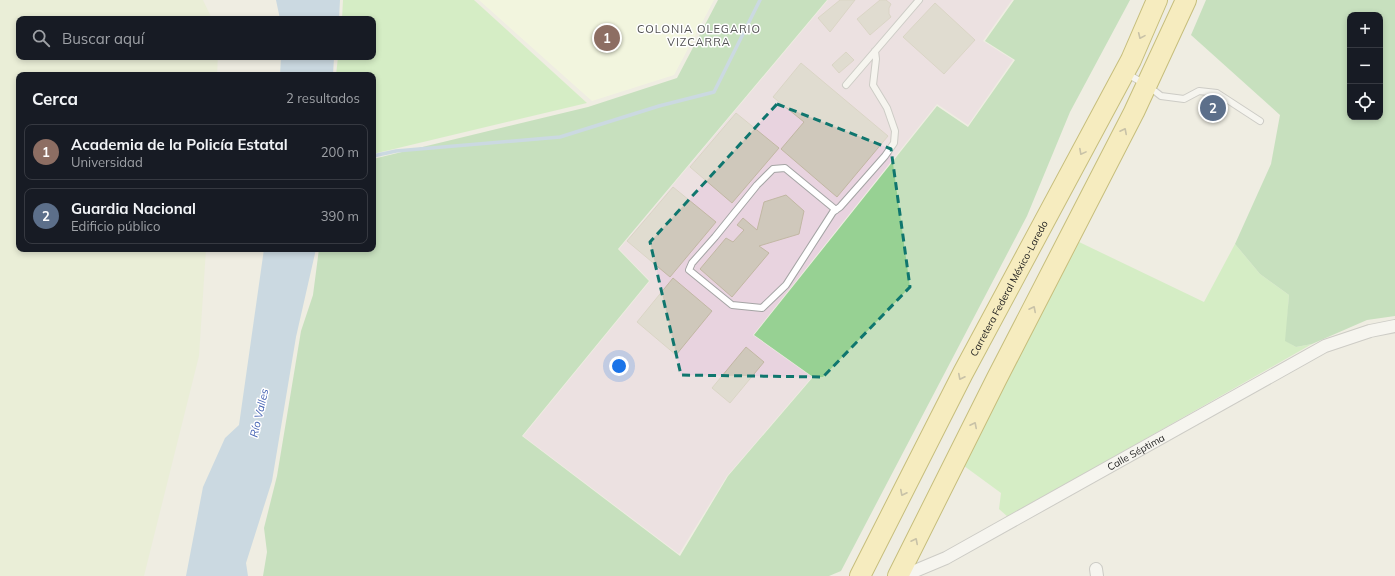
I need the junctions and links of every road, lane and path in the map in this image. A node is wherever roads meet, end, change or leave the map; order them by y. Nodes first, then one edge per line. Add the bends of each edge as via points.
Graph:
1 (919, 0) edge
2 (1157, 0) edge
3 (1186, 0) edge
4 (875, 51) junction
5 (1124, 72) junction
6 (846, 85) dead end
7 (1147, 85) junction
8 (1260, 121) dead end
9 (836, 210) junction
10 (1395, 326) edge
11 (860, 576) edge
12 (898, 576) edge
13 (903, 576) edge

1 - 4 lane
2 -> 5 main road, Carretera Federal México-Laredo
3 - 7 main road
4 - 6 lane
4 - 9 lane via 873,86 887,108 895,131 894,143
5 - 7 lane
5 -> 11 main road, Carretera Federal México-Laredo via 963,373
7 - 8 lane via 1161,96 1184,99 1200,92 1217,94
12 -> 7 main road
9 - 9 lane via 786,285 762,308 732,305 689,270 692,263 773,169 785,168
10 - 13 street, Calle Séptima via 1370,330 1325,346 946,558

